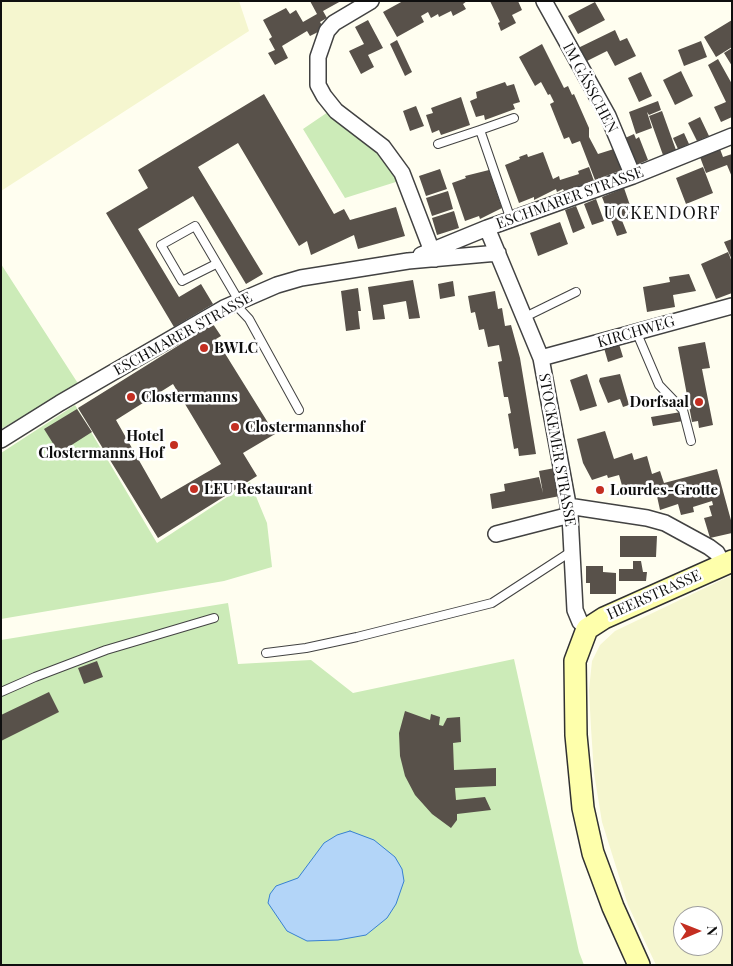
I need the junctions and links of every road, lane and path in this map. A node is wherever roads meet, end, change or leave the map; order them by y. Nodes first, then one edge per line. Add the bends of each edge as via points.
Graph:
1 (544, 1) edge
2 (360, 4) edge
3 (514, 118) dead end
4 (480, 130) junction
5 (732, 136) edge
6 (438, 144) dead end
7 (633, 176) junction
8 (511, 220) junction
9 (487, 228) junction
10 (498, 253) junction
11 (434, 255) junction
12 (216, 264) junction
13 (576, 292) dead end
14 (237, 302) junction
15 (732, 306) edge
16 (525, 317) junction
17 (636, 331) junction
18 (541, 358) junction
19 (299, 410) dead end
20 (1, 440) edge
21 (691, 441) dead end
22 (569, 511) junction
23 (496, 534) dead end
24 (572, 551) junction
25 (727, 562) edge
26 (214, 618) dead end
27 (587, 629) junction
28 (266, 653) dead end
29 (1, 692) edge
30 (639, 965) edge

1 - 7 street, IM GÄSSCHEN via 608,116
2 - 11 street via 327,31 318,58 318,84 336,111 383,147 402,173
3 - 4 lane
4 - 6 lane
4 - 8 lane
5 - 7 street, ESCHMARER STRASSE
7 - 8 street, ESCHMARER STRASSE
8 - 9 street, ESCHMARER STRASSE
9 - 10 street, STOCKEMER STRASSE
9 - 11 street, ESCHMARER STRASSE
10 - 11 street, ESCHMARER STRASSE
10 - 16 street, STOCKEMER STRASSE
11 - 14 street, ESCHMARER STRASSE via 301,278
12 - 12 lane via 195,226 161,245 182,281
12 - 14 lane
13 - 16 lane
14 - 19 lane
14 - 20 street, ESCHMARER STRASSE
15 - 17 street, KIRCHWEG
16 - 18 street, STOCKEMER STRASSE
17 - 18 street, KIRCHWEG
17 - 21 lane via 659,385 683,410
18 - 22 street, STOCKEMER STRASSE
22 - 23 street, HEERSTRASSE
22 - 24 street, STOCKEMER STRASSE
22 - 25 street, HEERSTRASSE via 647,518 665,523 709,546
24 - 27 street, STOCKEMER STRASSE via 575,610
24 - 28 lane via 492,603 357,637
25 - 27 main road, HEERSTRASSE via 604,618
26 - 29 lane via 106,650
27 - 30 main road via 575,661 576,735 583,808 593,853

